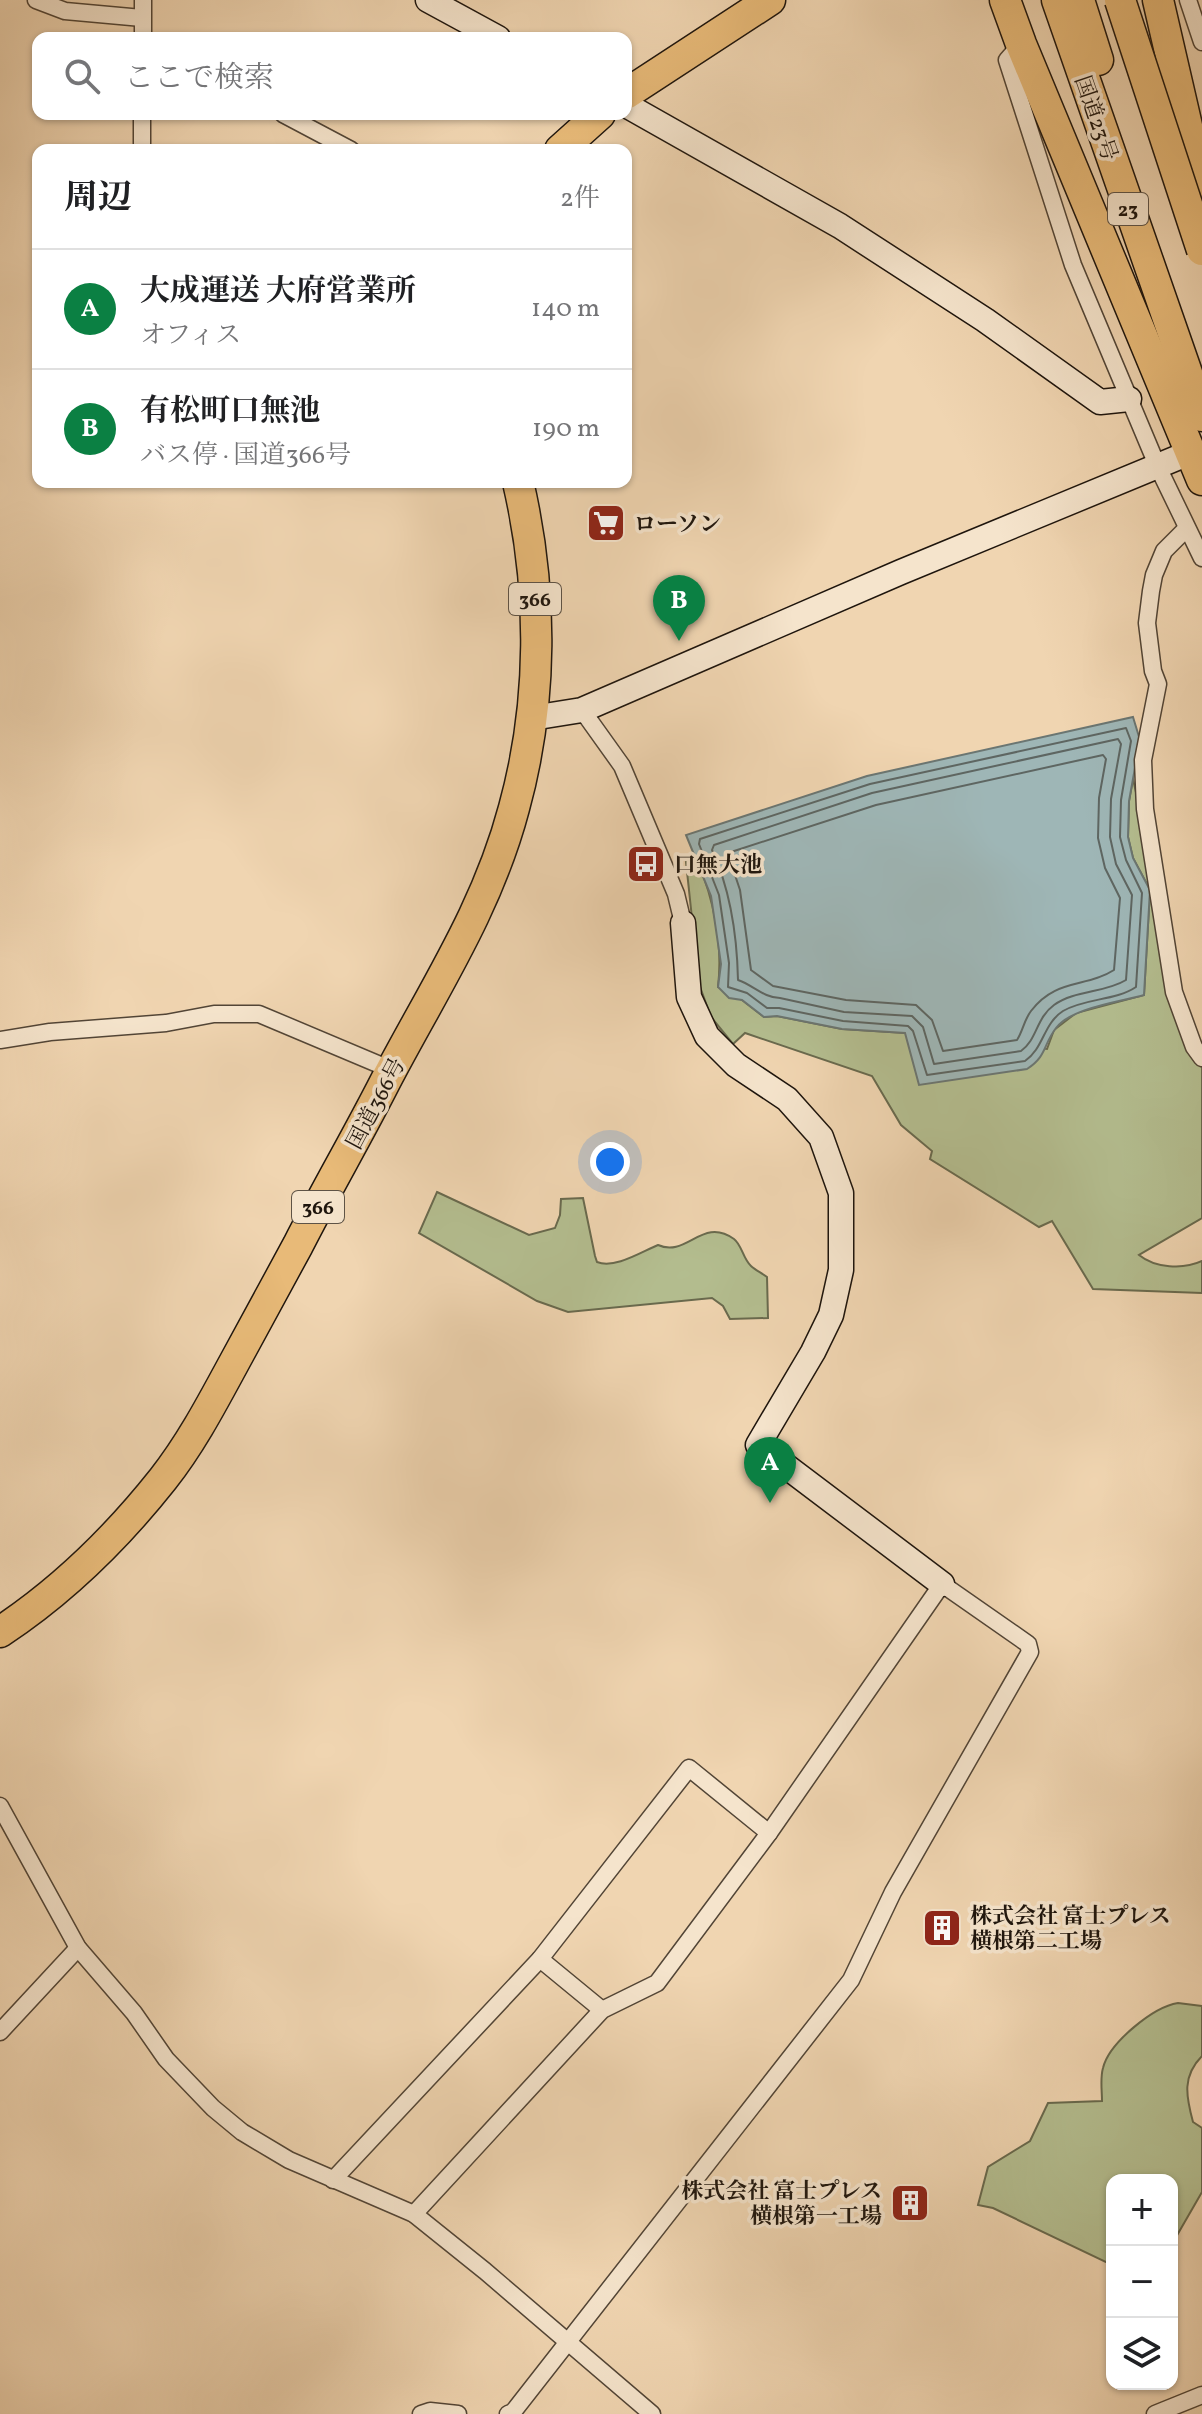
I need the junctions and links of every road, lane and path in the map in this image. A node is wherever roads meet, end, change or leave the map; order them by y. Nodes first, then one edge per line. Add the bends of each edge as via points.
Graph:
1 (36, 0) edge
2 (143, 0) edge
3 (428, 0) edge
4 (770, 0) edge
5 (1005, 0) edge
6 (1057, 0) edge
7 (1079, 0) edge
8 (1118, 0) edge
9 (1158, 0) edge
10 (1188, 0) edge
11 (142, 18) junction
12 (143, 32) edge
13 (487, 32) edge
14 (1202, 42) edge
15 (1021, 44) junction
16 (632, 90) edge
17 (632, 108) edge
18 (142, 120) edge
19 (294, 120) edge
20 (593, 120) edge
21 (142, 144) edge
22 (340, 144) edge
23 (567, 144) edge
24 (1202, 191) edge
25 (1202, 235) edge
26 (1202, 250) edge
27 (1202, 386) edge
28 (1129, 399) junction
29 (1202, 416) edge
30 (1189, 453) dead end
31 (1157, 465) junction
32 (1202, 480) edge
33 (520, 488) edge
34 (1186, 529) junction
35 (1202, 558) edge
36 (582, 710) junction
37 (532, 718) junction
38 (683, 923) joint
39 (0, 1040) edge
40 (1202, 1058) edge
41 (392, 1070) junction
42 (942, 1584) junction
43 (0, 1632) edge
44 (0, 1806) edge
45 (769, 1833) junction
46 (78, 1948) junction
47 (540, 1959) junction
48 (602, 2010) junction
49 (0, 2032) edge
50 (333, 2180) junction
51 (414, 2214) junction
52 (569, 2343) junction
53 (1202, 2395) edge
54 (421, 2414) edge
55 (458, 2414) edge
56 (508, 2414) edge
57 (652, 2414) edge
58 (1155, 2414) edge

1 - 11 street via 65,11
2 - 11 street
3 - 13 street
4 - 16 highway
5 - 15 highway
6 - 29 highway, 国道23号 / 23
7 - 27 highway
8 - 25 highway, bridge
8 - 26 highway, bridge
9 - 24 highway
10 - 14 street
11 - 12 street
15 - 28 street via 1007,60 1073,265
15 - 32 highway
17 - 28 street via 840,226 1100,402
18 - 21 street
19 - 22 street
20 - 23 highway
28 - 31 street
30 - 31 street
31 - 34 street
31 - 36 street
33 - 37 highway, 国道366号 / 366 via 536,623
34 - 35 street
34 - 40 street via 1164,551 1151,591 1147,623 1158,684 1143,760 1145,809 1174,992
36 - 37 street
36 - 38 street via 622,766
37 - 41 highway, 国道366号 / 366 via 499,859 463,943
38 - 42 street via 689,997 707,1036 736,1065 787,1099 821,1137 841,1193 841,1270 831,1315 758,1445
39 - 41 street via 214,1014 259,1014
41 - 43 highway, 国道366号 / 366 via 205,1415 163,1478 66,1582
42 - 45 street
42 - 52 street via 1028,1644 1030,1652 893,1892 851,1980
44 - 46 street
45 - 47 street via 689,1768
45 - 48 street via 657,1983
46 - 49 street
46 - 50 street via 166,2059 213,2108 242,2132
47 - 48 street
47 - 50 street
48 - 51 street
50 - 51 street
51 - 52 street
52 - 56 street
52 - 57 street
53 - 58 street
54 - 55 street

